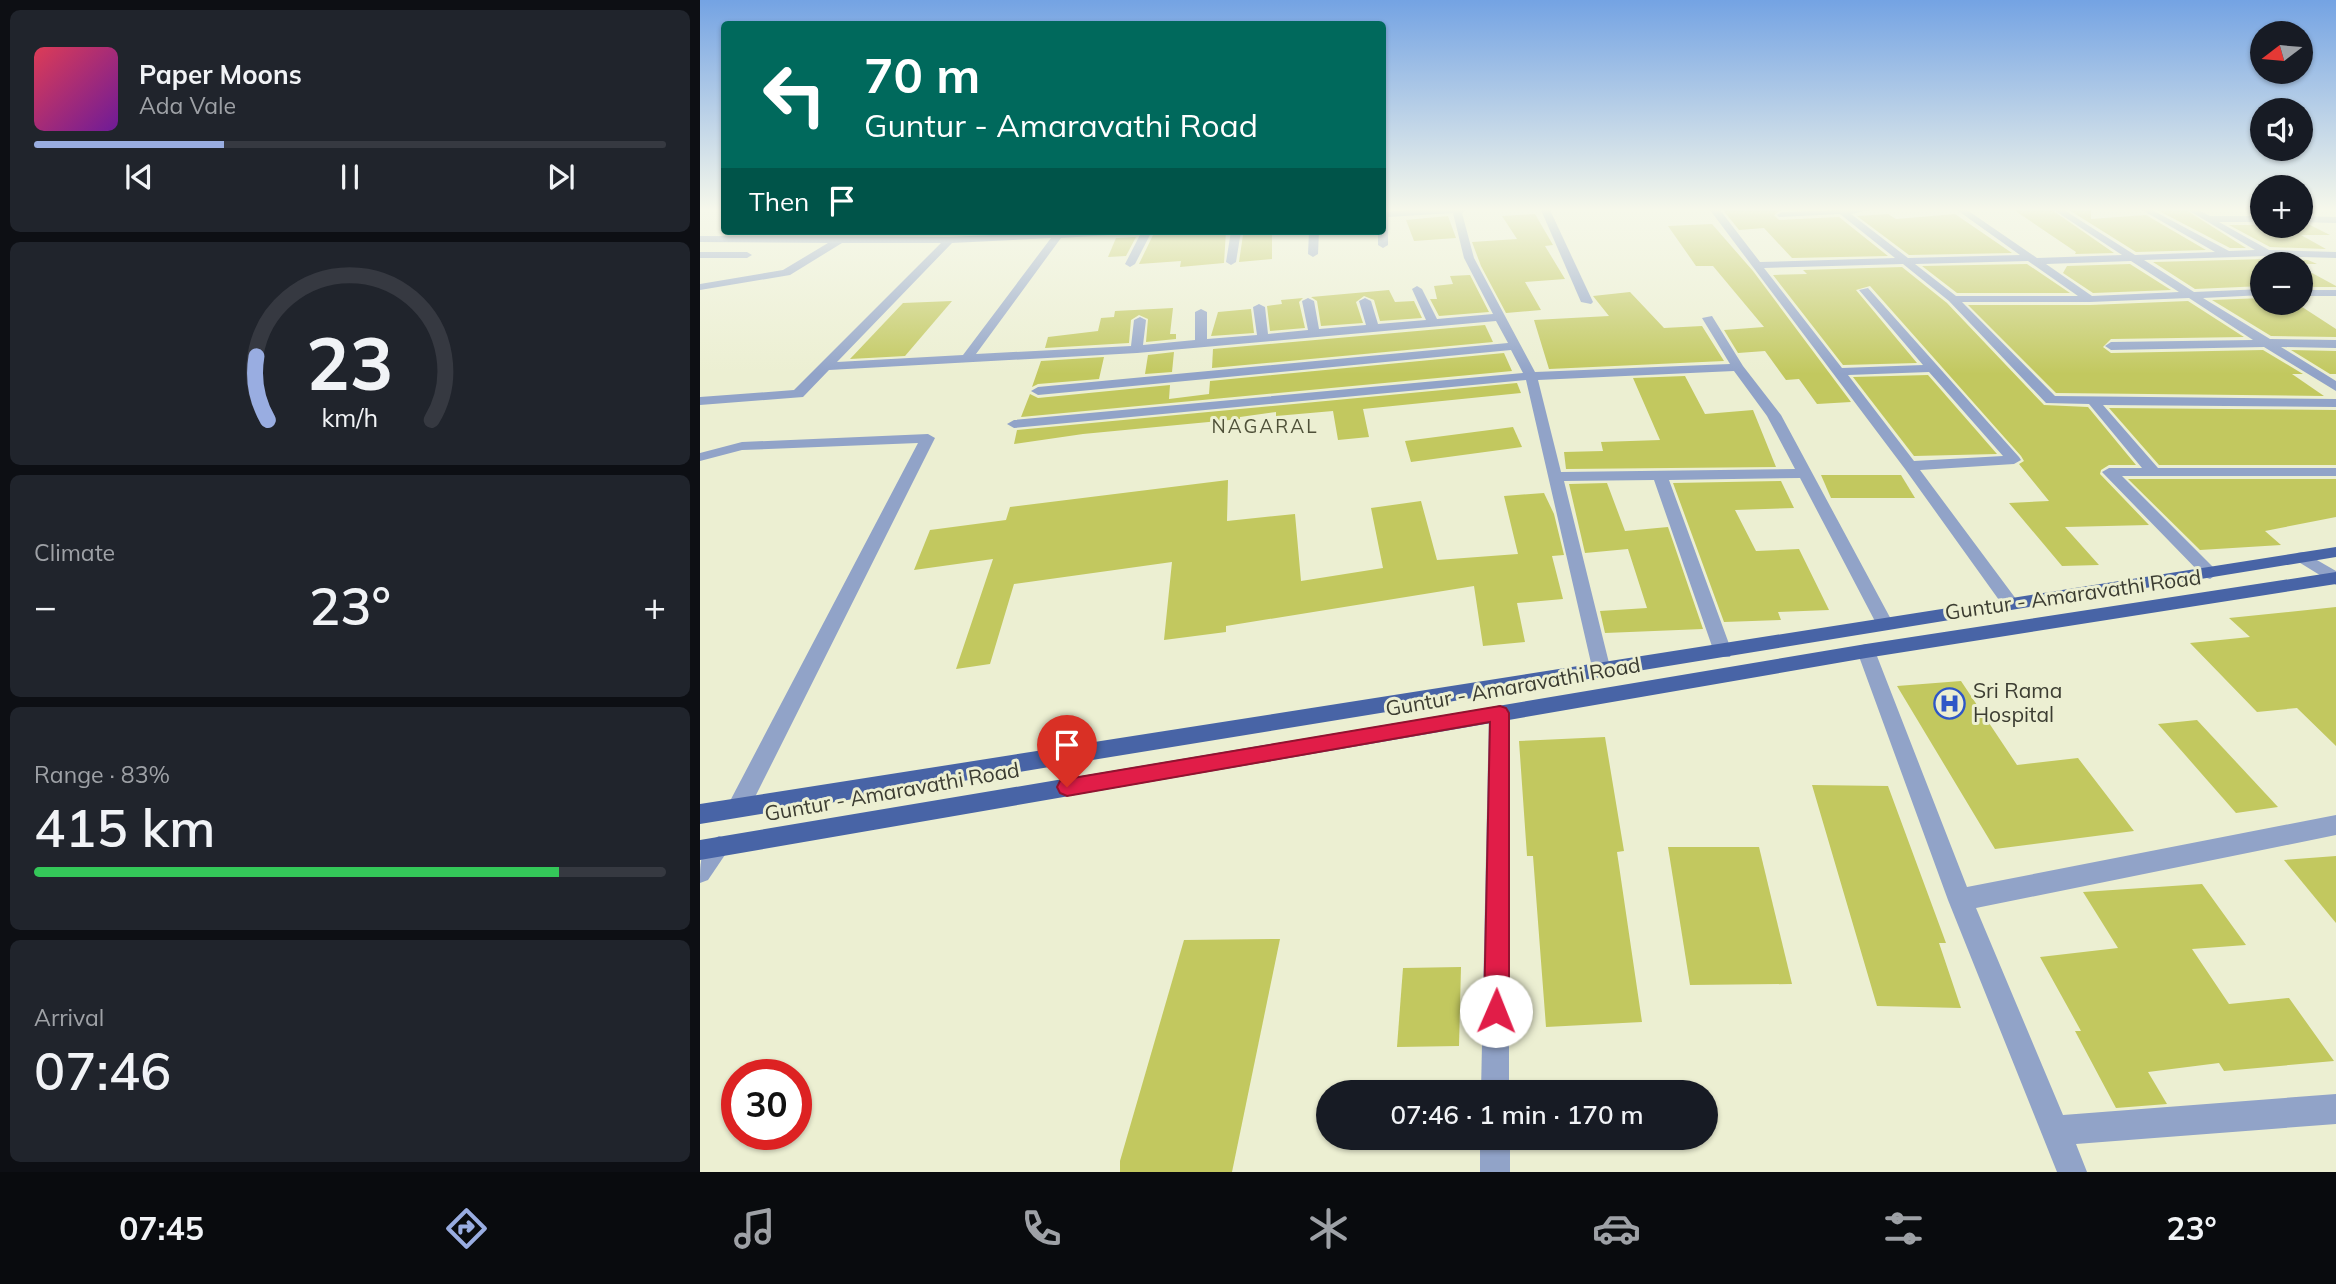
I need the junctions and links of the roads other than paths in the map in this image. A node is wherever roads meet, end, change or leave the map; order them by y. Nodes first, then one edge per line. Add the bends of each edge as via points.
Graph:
1 (800, 265) edge
2 (925, 265) edge
3 (1036, 265) edge
4 (1472, 265) edge
5 (1570, 265) edge
6 (1758, 265) joint
7 (1770, 265) edge
8 (1912, 265) edge
9 (2040, 265) edge
10 (2144, 265) edge
11 (700, 287) edge
12 (1418, 289) dead end
13 (1864, 290) dead end
14 (2250, 293) edge
15 (2313, 293) edge
16 (2336, 293) edge
17 (2190, 296) junction
18 (1954, 299) junction
19 (2090, 299) junction
20 (1308, 301) dead end
21 (1365, 301) dead end
22 (1587, 302) dead end
23 (1259, 307) dead end
24 (1201, 312) dead end
25 (1498, 317) junction
26 (1708, 318) dead end
27 (1140, 320) dead end
28 (1433, 323) junction
29 (1373, 328) junction
30 (1314, 333) junction
31 (1263, 338) junction
32 (1201, 343) junction
33 (2264, 343) junction
34 (2336, 344) edge
35 (1516, 346) junction
36 (2110, 346) dead end
37 (1136, 349) junction
38 (965, 360) junction
39 (826, 366) junction
40 (1738, 367) junction
41 (1934, 368) junction
42 (1839, 372) junction
43 (1531, 376) junction
44 (2336, 387) edge
45 (1038, 391) dead end
46 (2092, 400) junction
47 (700, 401) edge
48 (2336, 403) edge
49 (1014, 424) dead end
50 (700, 457) edge
51 (1910, 466) junction
52 (2152, 470) junction
53 (2336, 472) edge
54 (1804, 473) junction
55 (1660, 475) junction
56 (1555, 477) junction
57 (2336, 552) edge
58 (2303, 557) junction
59 (2210, 573) junction
60 (2336, 578) edge
61 (2010, 603) junction
62 (1884, 623) junction
63 (1866, 651) junction
64 (1723, 652) junction
65 (1601, 671) junction
66 (1412, 700) junction
67 (1500, 713) junction
68 (1415, 728) junction
69 (738, 808) junction
70 (700, 814) edge
71 (2336, 825) edge
72 (710, 848) edge
73 (700, 872) edge
74 (1960, 900) junction
75 (1495, 1080) edge
76 (2336, 1109) edge
77 (2055, 1131) junction
78 (1495, 1150) edge
79 (1495, 1172) edge
80 (2072, 1172) edge

1 - 11 street via 786,273
2 - 39 street
3 - 38 street
4 - 25 street
5 - 22 street
6 - 7 street
6 - 42 street
8 - 18 street
9 - 19 street
10 - 17 street
12 - 28 street
13 - 41 street
14 - 17 street
15 - 16 street
17 - 19 street
17 - 33 street
18 - 19 street
18 - 46 street via 2052,400
20 - 30 street
21 - 29 street
23 - 31 street
24 - 32 street
25 - 28 street
25 - 35 street
26 - 40 street
27 - 37 street
28 - 29 street
29 - 30 street
30 - 31 street
31 - 32 street
32 - 37 street
33 - 34 street
33 - 36 street
33 - 44 street
35 - 43 street
35 - 45 street
37 - 38 street
38 - 39 street
39 - 47 street via 798,394
40 - 43 street
40 - 54 street via 1774,415
41 - 42 street
41 - 51 street via 2014,460
42 - 51 street
43 - 49 street
43 - 56 street
46 - 48 street
46 - 52 street
50 - 69 street via 742,446 928,439
51 - 61 street
52 - 53 street
52 - 59 street via 2109,472
54 - 55 street
54 - 62 street
55 - 56 street
55 - 64 street
56 - 65 street
57 - 58 main road, Guntur - Amaravathi Road
58 - 59 main road, Guntur - Amaravathi Road
58 - 60 street
59 - 61 main road, Guntur - Amaravathi Road
60 - 63 main road, Guntur - Amaravathi Road
61 - 62 main road, Guntur - Amaravathi Road
62 - 64 main road, Guntur - Amaravathi Road
63 - 67 main road, Guntur - Amaravathi Road
63 - 74 street
64 - 65 main road, Guntur - Amaravathi Road
65 - 66 main road, Guntur - Amaravathi Road
66 - 68 main road
66 - 69 main road, Guntur - Amaravathi Road
67 - 68 main road, Guntur - Amaravathi Road
67 - 75 street
68 - 72 main road, Guntur - Amaravathi Road
69 - 70 main road, Guntur - Amaravathi Road
71 - 74 street
72 - 73 street
74 - 77 street
76 - 77 street
77 - 80 street
78 - 79 street

